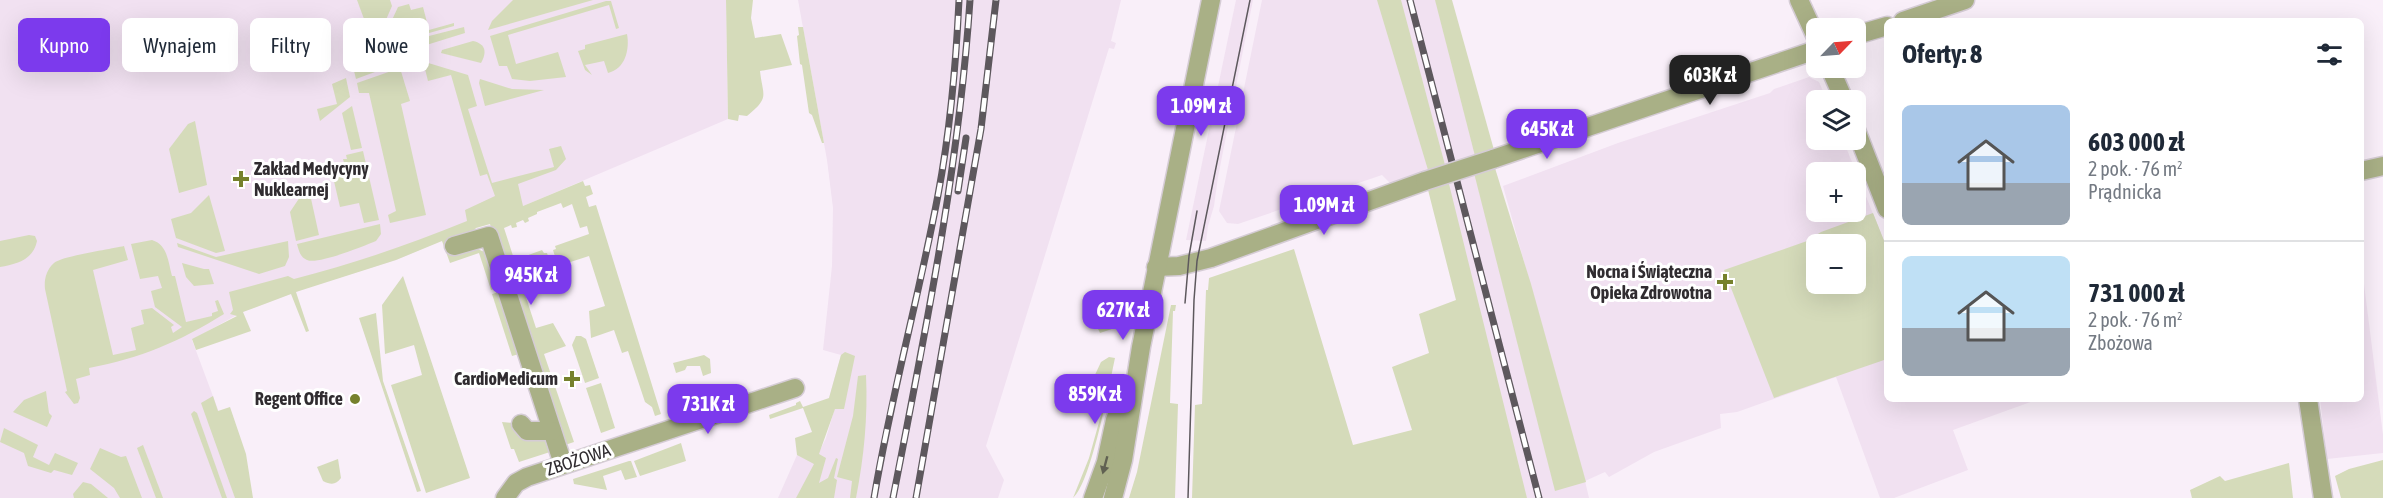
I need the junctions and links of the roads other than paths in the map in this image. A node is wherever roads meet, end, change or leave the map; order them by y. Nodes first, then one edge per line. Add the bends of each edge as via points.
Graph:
1 (1211, 0) edge
2 (1799, 0) edge
3 (1965, 0) edge
4 (1807, 18) edge
5 (1912, 18) edge
6 (1884, 27) edge
7 (1866, 32) edge
8 (1806, 53) edge
9 (1864, 150) edge
10 (2383, 166) edge
11 (2364, 170) edge
12 (1884, 201) edge
13 (454, 246) dead end
14 (1156, 267) junction
15 (1137, 370) junction
16 (795, 388) dead end
17 (2308, 402) edge
18 (520, 424) dead end
19 (552, 431) junction
20 (563, 464) junction
21 (505, 498) edge
22 (1093, 498) edge
23 (1113, 498) edge
24 (2323, 498) edge

1 - 14 street
2 - 4 street
3 - 5 street
6 - 7 street
8 - 14 street, bridge via 1425,181 1211,258
9 - 12 street
10 - 11 street
13 - 19 street via 489,236
14 - 15 street
15 -> 22 street via 1115,420
15 - 23 street
16 - 20 street, ZBOŻOWA
17 - 24 street
18 - 19 street via 527,431
19 - 20 street
20 - 21 street, ZBOŻOWA via 520,480

